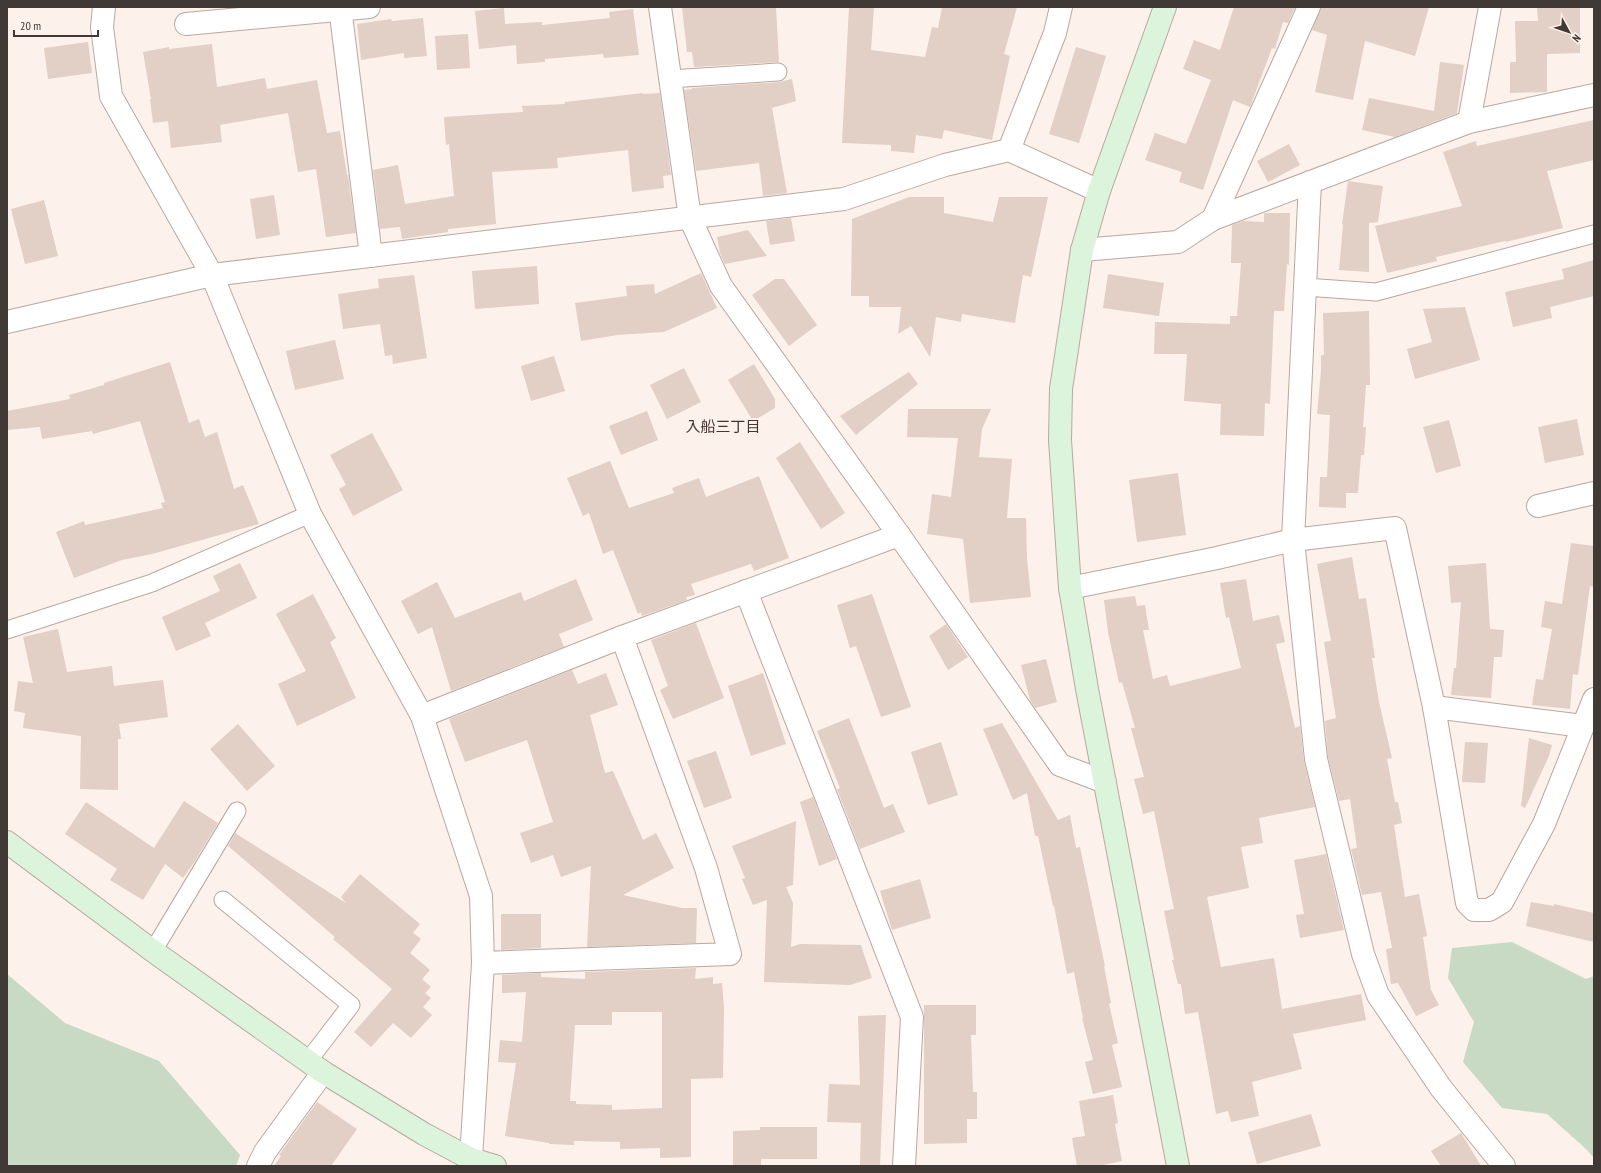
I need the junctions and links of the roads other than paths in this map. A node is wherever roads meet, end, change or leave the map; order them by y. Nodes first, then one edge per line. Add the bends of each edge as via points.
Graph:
1 (104, 7) edge
2 (369, 7) edge
3 (660, 7) edge
4 (1061, 7) edge
5 (1165, 7) edge
6 (1309, 7) edge
7 (1490, 7) edge
8 (340, 8) edge
9 (186, 24) dead end
10 (778, 72) dead end
11 (670, 79) junction
12 (1594, 95) edge
13 (1469, 122) junction
14 (1009, 150) junction
15 (1310, 182) junction
16 (1099, 191) junction
17 (690, 218) junction
18 (1213, 219) junction
19 (1594, 234) edge
20 (1082, 250) junction
21 (371, 256) junction
22 (212, 275) junction
23 (1305, 287) junction
24 (7, 322) edge
25 (1594, 493) edge
26 (1538, 506) dead end
27 (310, 514) junction
28 (899, 535) junction
29 (1293, 540) junction
30 (1070, 588) junction
31 (746, 591) junction
32 (7, 630) edge
33 (622, 637) junction
34 (1594, 699) edge
35 (1434, 707) junction
36 (422, 716) junction
37 (1583, 726) junction
38 (1105, 782) junction
39 (237, 811) dead end
40 (7, 842) edge
41 (223, 900) dead end
42 (153, 951) junction
43 (483, 963) junction
44 (316, 1066) junction
45 (471, 1163) edge
46 (258, 1166) edge
47 (496, 1166) edge
48 (904, 1166) edge
49 (1178, 1166) edge
50 (1504, 1166) edge

1 - 22 street via 102,27 112,96
2 - 8 street
3 - 11 street
4 - 14 street via 1054,33
5 - 16 street
6 - 18 street
7 - 13 street
8 - 9 street
8 - 21 street
10 - 11 lane
11 - 17 street
12 - 13 street
13 - 15 street
14 - 16 street
14 - 17 street via 945,165 844,199
15 - 18 street
15 - 23 street
16 - 20 street
17 - 21 street
17 - 28 street via 721,286
18 - 20 street via 1178,242
19 - 23 lane via 1376,292
20 - 30 street via 1061,389 1060,440
21 - 22 street
22 - 24 street
22 - 27 street
23 - 29 street
25 - 26 street
27 - 32 lane via 152,583
27 - 36 street
28 - 31 street
28 - 38 street via 1060,765
29 - 30 street
29 - 35 street via 1395,528
29 - 50 street via 1316,760 1363,954 1378,995 1441,1088
30 - 38 street
31 - 33 street
31 - 48 street via 912,1018
33 - 36 street
33 - 43 street via 706,868 730,954
34 - 37 street
35 - 37 street
35 - 37 street via 1467,903 1474,910 1489,910 1502,902 1544,824
36 - 43 street via 481,896
38 - 49 street
39 - 42 lane
40 - 42 street
41 - 44 lane via 351,1005
42 - 44 street
43 - 45 street
44 - 45 street
44 - 46 street
45 - 47 street

